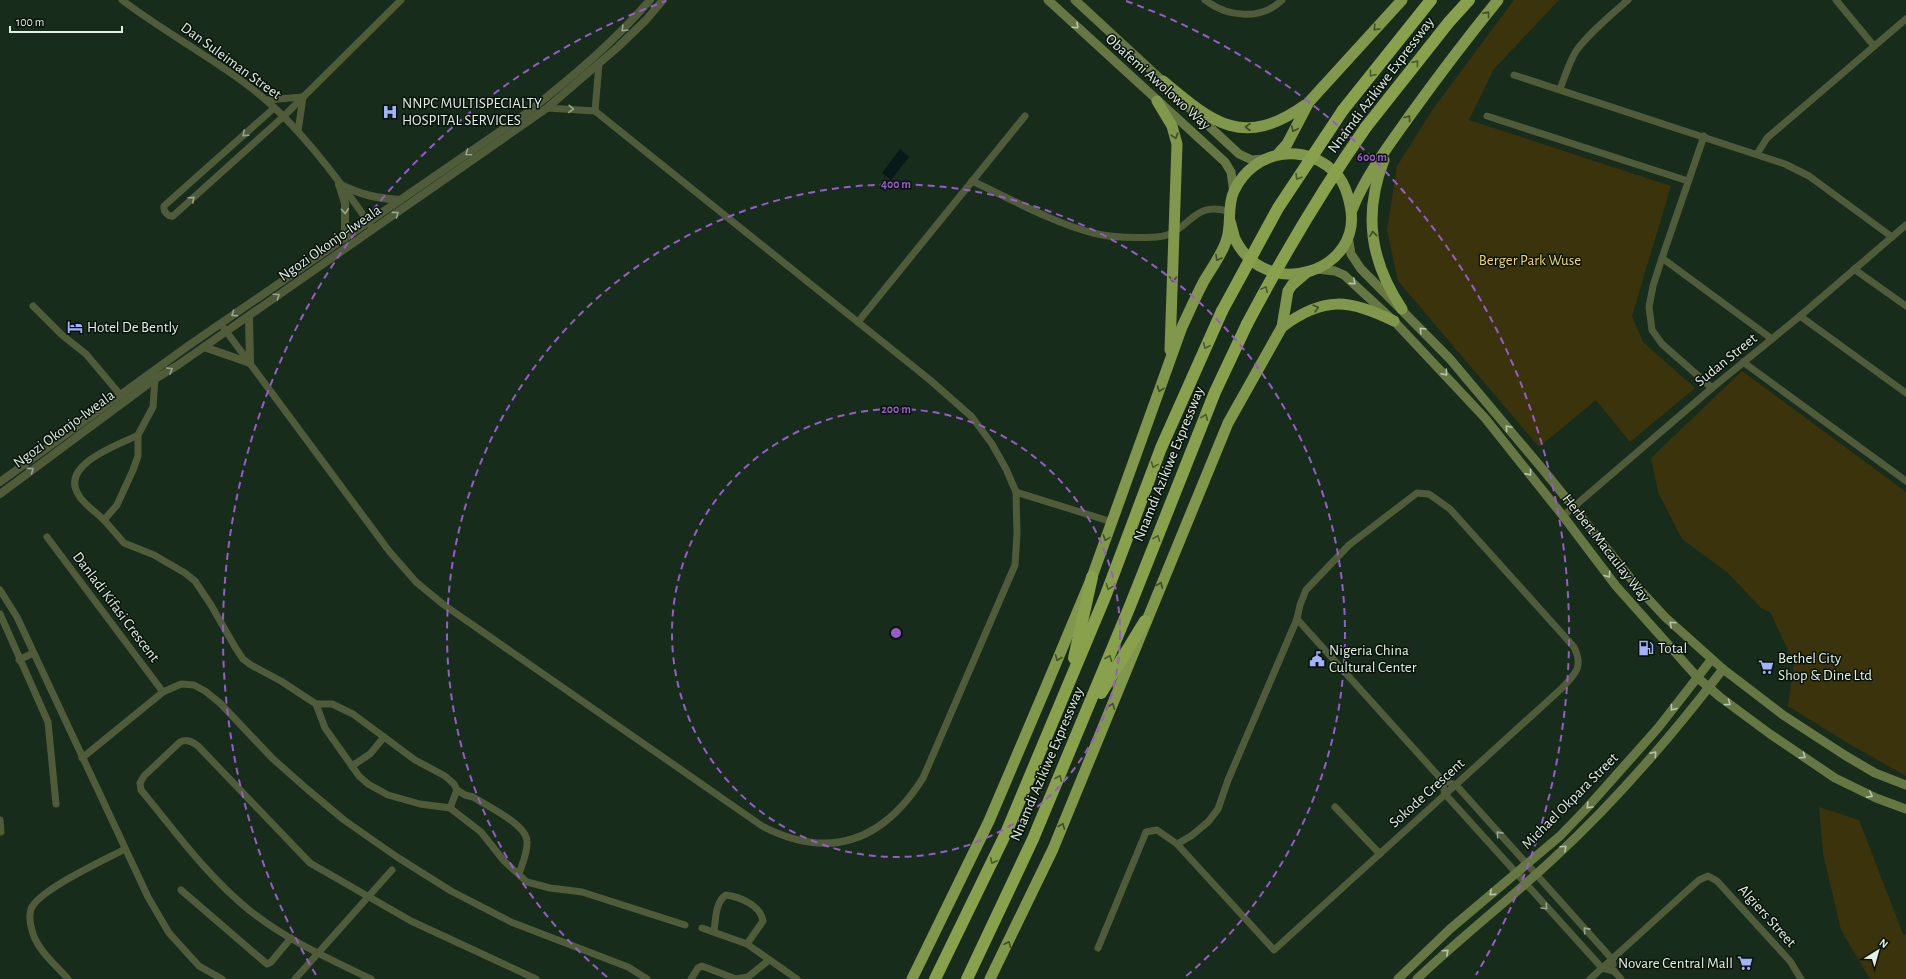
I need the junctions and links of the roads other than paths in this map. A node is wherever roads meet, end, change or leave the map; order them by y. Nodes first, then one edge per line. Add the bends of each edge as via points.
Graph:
1 (122, 0) edge
2 (402, 0) edge
3 (650, 0) edge
4 (663, 0) edge
5 (1048, 0) edge
6 (1075, 0) edge
7 (1204, 0) edge
8 (1282, 0) edge
9 (1402, 0) edge
10 (1431, 0) edge
11 (1469, 0) edge
12 (1498, 0) edge
13 (1628, 0) edge
14 (1836, 0) edge
15 (1906, 19) edge
16 (1874, 46) junction
17 (599, 64) junction
18 (1514, 74) dead end
19 (1163, 81) junction
20 (1560, 89) junction
21 (303, 97) junction
22 (266, 100) junction
23 (1157, 101) junction
24 (1309, 102) junction
25 (274, 108) junction
26 (547, 108) junction
27 (595, 111) junction
28 (284, 116) junction
29 (1025, 116) dead end
30 (1487, 116) dead end
31 (298, 131) junction
32 (1704, 136) junction
33 (1392, 140) junction
34 (1278, 154) junction
35 (1757, 154) junction
36 (1264, 159) junction
37 (972, 181) junction
38 (1688, 181) junction
39 (339, 184) junction
40 (1234, 192) junction
41 (400, 200) junction
42 (1352, 210) junction
43 (1230, 216) junction
44 (369, 222) junction
45 (1906, 225) edge
46 (374, 230) junction
47 (1175, 232) junction
48 (1348, 236) junction
49 (1892, 236) junction
50 (345, 238) junction
51 (1662, 258) junction
52 (1854, 269) junction
53 (1312, 271) junction
54 (33, 306) dead end
55 (1906, 306) edge
56 (1402, 309) junction
57 (249, 316) junction
58 (1800, 316) junction
59 (1394, 321) junction
60 (858, 322) junction
61 (221, 324) junction
62 (1282, 327) junction
63 (226, 331) junction
64 (1772, 339) junction
65 (204, 347) junction
66 (1743, 362) junction
67 (250, 363) junction
68 (1165, 374) junction
69 (155, 379) junction
70 (1712, 388) junction
71 (1906, 393) edge
72 (120, 394) junction
73 (126, 402) junction
74 (138, 435) junction
75 (1906, 481) edge
76 (0, 482) edge
77 (1016, 492) junction
78 (0, 494) edge
79 (1574, 507) junction
80 (1563, 516) junction
81 (104, 520) junction
82 (1112, 522) junction
83 (47, 537) dead end
84 (1092, 577) junction
85 (0, 590) edge
86 (0, 614) edge
87 (1297, 618) junction
88 (1145, 621) junction
89 (33, 653) junction
90 (19, 660) junction
91 (1711, 660) junction
92 (1723, 669) junction
93 (1698, 678) junction
94 (1709, 687) junction
95 (1067, 689) junction
96 (163, 692) junction
97 (316, 704) junction
98 (1082, 723) junction
99 (384, 737) junction
100 (82, 758) junction
101 (352, 766) junction
102 (1442, 780) junction
103 (1456, 785) junction
104 (1906, 785) edge
105 (457, 790) junction
106 (1445, 794) junction
107 (56, 804) dead end
108 (1335, 807) dead end
109 (450, 808) junction
110 (1906, 809) edge
111 (0, 820) edge
112 (1, 832) dead end
113 (1177, 844) junction
114 (125, 849) junction
115 (1380, 854) junction
116 (1527, 864) junction
117 (392, 870) dead end
118 (518, 874) junction
119 (1516, 874) junction
120 (1536, 875) junction
121 (1524, 884) junction
122 (181, 890) dead end
123 (369, 896) junction
124 (685, 925) dead end
125 (702, 928) dead end
126 (714, 931) junction
127 (291, 938) junction
128 (746, 944) junction
129 (1098, 948) dead end
130 (318, 952) junction
131 (1612, 959) junction
132 (769, 960) junction
133 (1602, 968) junction
134 (1614, 971) junction
135 (68, 979) edge
136 (222, 979) edge
137 (295, 979) edge
138 (371, 979) edge
139 (536, 979) edge
140 (647, 979) edge
141 (691, 979) edge
142 (797, 979) edge
143 (912, 979) edge
144 (935, 979) edge
145 (966, 979) edge
146 (990, 979) edge
147 (1398, 979) edge
148 (1418, 979) edge
149 (1590, 979) edge
150 (1621, 979) edge
151 (1801, 979) edge

1 - 22 street, Dan Suleiman Street
2 - 21 street
3 -> 41 street, Ngozi Okonjo-Iweala via 608,45 528,112
4 - 17 street, Ngozi Okonjo-Iweala via 646,20
5 -> 23 main road, Obafemi Awolowo Way
6 - 19 main road, Obafemi Awolowo Way
7 - 8 street via 1216,9 1238,14 1260,14
9 -> 24 highway
10 -> 95 highway, Nnamdi Azikiwe Expressway, bridge via 1343,110 1278,208 1222,311 1161,448
98 -> 11 highway, Nnamdi Azikiwe Expressway, bridge via 1212,399 1278,264 1366,127
33 -> 12 highway
13 - 20 street via 1590,35 1577,51 1568,66
14 - 16 street
15 - 16 street
16 - 35 street via 1767,138
17 - 26 street, Ngozi Okonjo-Iweala
17 - 27 street
18 - 20 street
24 -> 19 highway via 1272,124 1237,127 1207,116
19 - 36 main road, Obafemi Awolowo Way via 1239,154 1252,160
20 - 32 street
21 - 22 street
21 - 28 street
21 - 31 street
22 - 25 street, Dan Suleiman Street
23 - 40 main road, Obafemi Awolowo Way via 1224,162 1231,172
23 -> 47 highway via 1172,126 1177,144
24 -> 34 highway via 1287,144
25 - 28 street, Dan Suleiman Street
25 -> 28 street via 164,206 164,211 173,216
26 -> 27 street
46 -> 26 street, Ngozi Okonjo-Iweala
27 - 60 street
28 - 31 street, Dan Suleiman Street
29 - 37 street
30 - 38 street
31 - 39 street, Dan Suleiman Street
32 - 35 street
32 - 38 street
33 - 42 highway via 1371,171
56 -> 33 highway via 1382,273 1372,229 1376,182
34 - 36 highway
34 - 42 highway via 1295,153 1312,157 1327,166 1348,193
35 - 49 street via 1809,176
36 - 40 highway via 1251,168
37 - 47 street via 1054,219 1093,233 1156,237
37 - 60 street
38 - 51 street
39 - 41 street via 372,198
39 - 44 street, Dan Suleiman Street
39 -> 50 street via 345,203
40 - 43 highway
41 - 44 street, Ngozi Okonjo-Iweala
42 - 48 highway
43 - 47 street via 1218,207 1207,209 1198,212
43 - 53 highway via 1235,238 1244,253 1257,264 1272,272 1289,275
43 -> 68 highway, Nnamdi Azikiwe Expressway via 1225,246 1195,300
44 - 46 street, Dan Suleiman Street
44 - 50 street, Ngozi Okonjo-Iweala
45 - 49 street, Sudan Street
57 -> 46 street, Ngozi Okonjo-Iweala
47 -> 68 highway via 1171,339
48 - 53 highway via 1341,250 1330,261
48 - 56 main road, Herbert Macaulay Way via 1351,254 1361,269
49 - 52 street, Sudan Street
50 -> 61 street, Ngozi Okonjo-Iweala
51 - 64 street
51 - 70 street via 1649,308 1652,330 1662,344
52 - 55 street
52 - 58 street, Sudan Street
53 -> 59 main road, Herbert Macaulay Way via 1335,271 1344,275
53 - 62 highway via 1292,285 1288,291
54 - 72 street via 62,336 86,354
79 -> 56 main road, Herbert Macaulay Way via 1450,359
57 - 63 street, Ngozi Okonjo-Iweala
57 - 67 street
58 - 64 street, Sudan Street
58 - 71 street
62 -> 59 highway via 1307,310 1334,304 1360,306
59 -> 80 main road, Herbert Macaulay Way via 1485,418
60 - 77 street via 972,417 992,444
61 - 63 street
61 - 72 street, Ngozi Okonjo-Iweala
88 -> 62 highway via 1228,423
63 - 65 street, Ngozi Okonjo-Iweala
63 - 67 street
64 - 66 street, Sudan Street
65 - 67 street
69 -> 65 street, Ngozi Okonjo-Iweala
66 - 70 street, Sudan Street
66 - 75 street
67 - 77 street via 389,551 427,591 450,610 762,826 806,843 837,843 862,837 888,821 912,797 924,778 1015,565
68 -> 82 highway, Nnamdi Azikiwe Expressway
69 - 73 street, Ngozi Okonjo-Iweala
69 - 74 street via 153,407
70 - 79 street, Sudan Street
72 - 73 street
72 - 76 street, Ngozi Okonjo-Iweala
78 -> 73 street, Ngozi Okonjo-Iweala
74 - 81 street via 138,456 133,470 117,505
74 - 81 street via 89,460 76,475 74,486 78,495
77 - 82 street
79 - 80 street, Sudan Street
91 -> 79 main road, Herbert Macaulay Way via 1640,590
80 -> 93 main road, Herbert Macaulay Way via 1616,586
81 - 97 street via 124,543 154,555 195,581 243,659
82 -> 84 highway, Nnamdi Azikiwe Expressway
83 - 96 street, Danladi Kifasi Crescent
84 - 95 highway
84 -> 143 highway, Nnamdi Azikiwe Expressway via 989,821
85 - 89 street via 17,617
86 - 90 street
87 - 102 street
87 - 103 street, Sokode Crescent via 1306,590 1350,545 1417,493 1429,494 1450,509 1574,647 1579,658 1578,668 1572,677
87 - 113 street via 1218,808 1208,822
88 - 98 highway
146 -> 88 highway via 1053,849
89 - 90 street
89 - 100 street
90 - 107 street via 48,722
91 - 92 main road, Herbert Macaulay Way
91 - 93 main road, Michael Okpara Street
92 - 94 main road, Michael Okpara Street
92 - 104 main road, Herbert Macaulay Way via 1783,715 1846,756 1875,773
93 - 94 main road, Herbert Macaulay Way
93 -> 116 main road, Michael Okpara Street via 1591,804 1560,836
94 -> 110 main road, Herbert Macaulay Way via 1770,734 1835,778
120 -> 94 main road, Michael Okpara Street via 1629,784
95 -> 144 highway, Nnamdi Azikiwe Expressway via 1006,833
96 - 100 street
96 - 140 street via 181,684 194,685 205,691 220,703 272,758 344,820 452,891 511,922 628,967
97 - 99 street via 332,704 353,714
97 - 101 street via 325,728
145 -> 98 highway, Nnamdi Azikiwe Expressway via 1032,840
99 - 101 street via 370,754
99 - 105 street via 415,760 445,776
100 - 114 street
101 - 109 street via 368,784 388,795 420,804
102 - 103 street
102 - 106 street
103 - 106 street, Sokode Crescent
116 -> 103 street
105 - 109 street
105 - 118 street via 473,797 516,824 524,832 527,840 526,851
106 - 115 street, Sokode Crescent
106 - 119 street
108 - 115 street
109 - 118 street via 481,832
111 - 112 street
113 - 115 street, Sokode Crescent via 1274,950
113 - 129 street via 1157,830 1146,832
114 - 135 street via 45,892 31,909 34,937
114 - 136 street via 169,933 199,966
116 - 119 main road, Michael Okpara Street
116 - 120 street
117 - 123 street
118 - 124 street via 527,882 582,892
119 - 121 street
119 -> 147 main road, Michael Okpara Street via 1434,944
120 - 121 main road, Michael Okpara Street
131 -> 120 street
121 -> 133 street
148 -> 121 main road, Michael Okpara Street
122 - 127 street via 267,964 272,962
123 - 127 street via 310,863 198,746 191,741 180,742 144,776 140,783 141,790 191,851 234,897
123 - 130 street
123 - 139 street via 411,921
125 - 126 street
126 - 128 street
126 - 128 street via 721,898 726,895 734,896 756,907 762,914 763,922
127 - 130 street
128 - 132 street
130 - 137 street
130 - 138 street
131 - 133 street
131 - 134 street
131 - 151 street, Algiers Street via 1699,880 1708,876 1717,881 1781,951
132 - 141 street via 748,977 736,979 702,966
132 - 142 street
133 - 134 street
133 - 149 street
134 - 150 street

